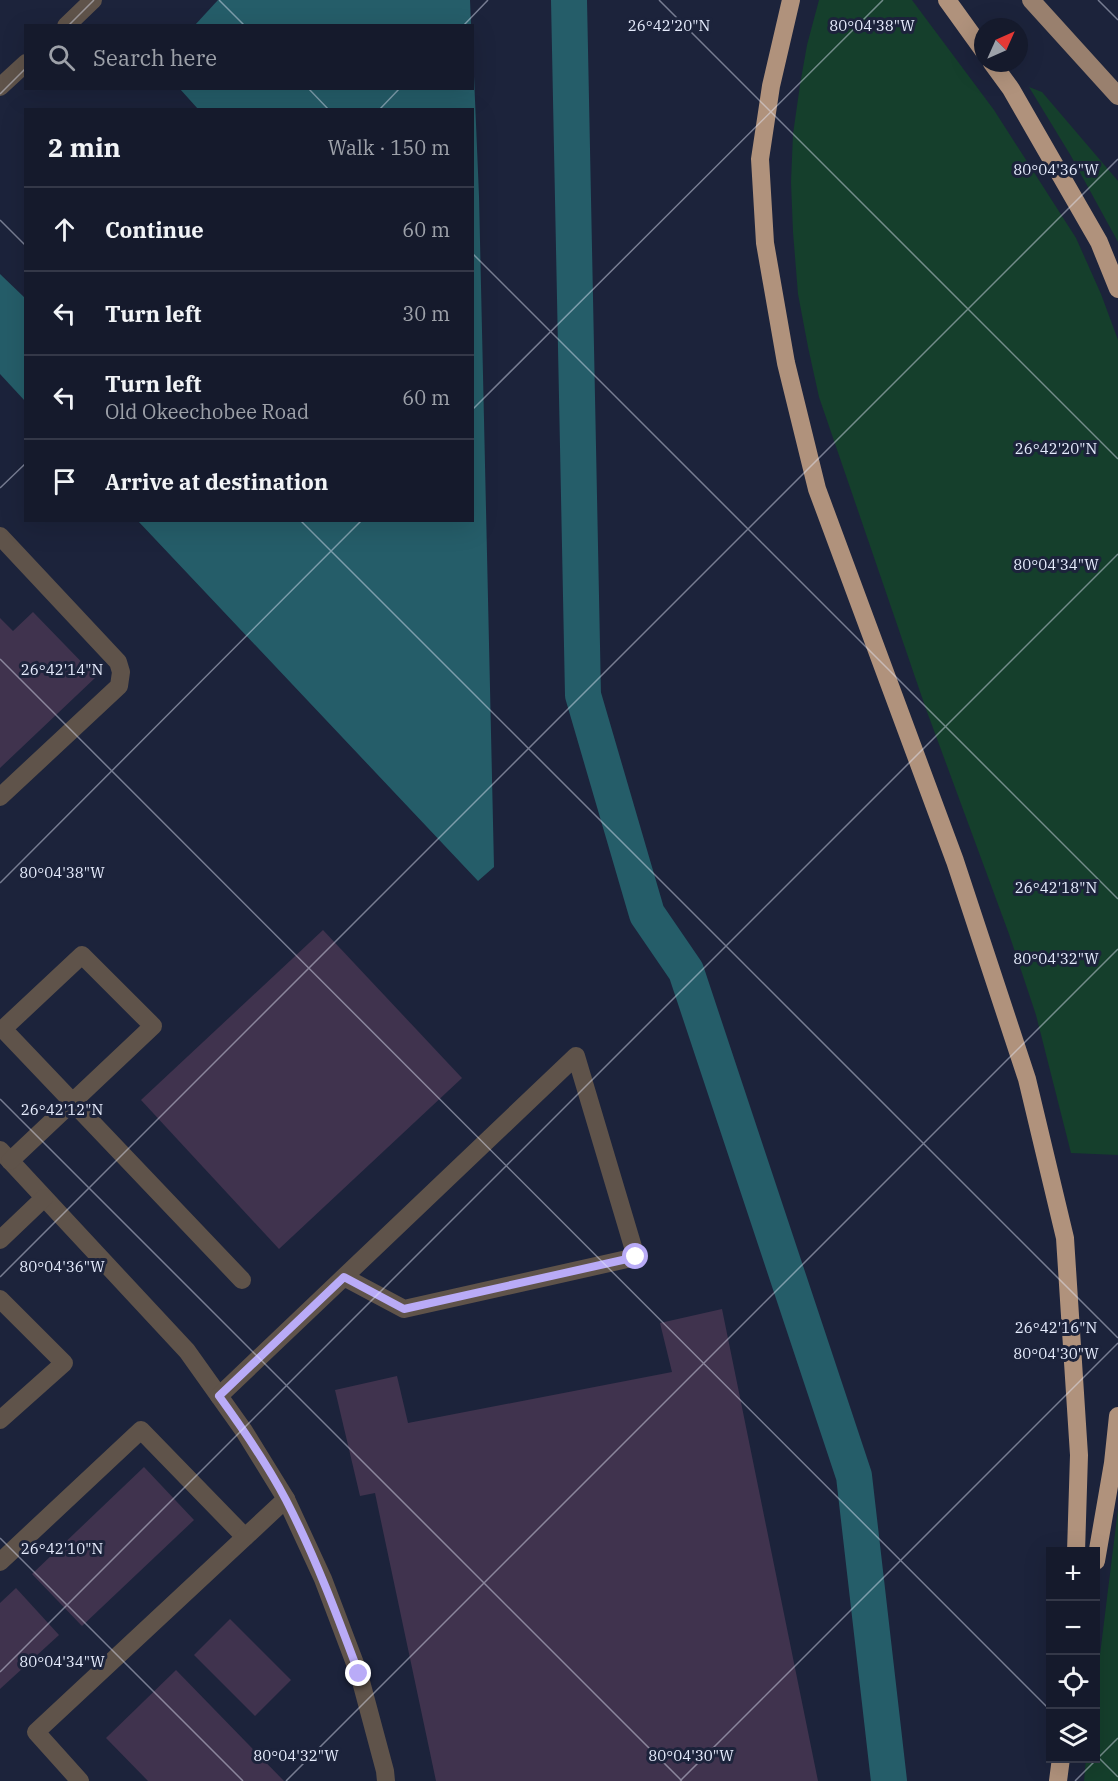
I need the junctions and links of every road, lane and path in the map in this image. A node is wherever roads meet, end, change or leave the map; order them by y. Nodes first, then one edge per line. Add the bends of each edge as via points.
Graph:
1 (93, 0) edge
2 (791, 0) edge
3 (947, 0) edge
4 (1031, 0) edge
5 (68, 24) edge
6 (974, 38) edge
7 (24, 65) edge
8 (998, 72) edge
9 (0, 87) edge
10 (1118, 96) edge
11 (1118, 290) edge
12 (0, 536) edge
13 (0, 797) edge
14 (72, 1101) junction
15 (5, 1156) edge
16 (44, 1198) junction
17 (0, 1240) edge
18 (344, 1277) junction
19 (242, 1280) dead end
20 (0, 1299) edge
21 (219, 1396) junction
22 (1118, 1416) edge
23 (0, 1420) edge
24 (286, 1499) junction
25 (245, 1537) junction
26 (1076, 1547) edge
27 (1098, 1547) edge
28 (0, 1562) edge
29 (1060, 1763) edge
30 (80, 1781) edge
31 (386, 1781) edge
32 (1058, 1781) edge

1 - 5 street
2 - 26 highway via 771,86 760,159 765,243 786,363 817,489 955,861 1027,1079 1065,1238 1079,1455
3 - 6 highway
4 - 10 main road
7 - 9 street
8 - 11 highway via 1099,242
12 - 13 street via 118,662 121,672 119,686
14 - 14 street via 153,1026 82,955 3,1029
14 - 15 street
14 - 19 street
15 - 16 street
16 - 17 street
16 - 21 street via 187,1351
18 - 18 street via 568,1064 576,1056 636,1257 404,1309
18 - 21 street
20 - 23 street via 64,1364
21 - 24 street
22 - 27 highway
24 - 25 street
24 - 31 street via 323,1579 359,1674
25 - 28 street via 141,1430
25 - 30 street via 36,1732
29 - 32 highway

